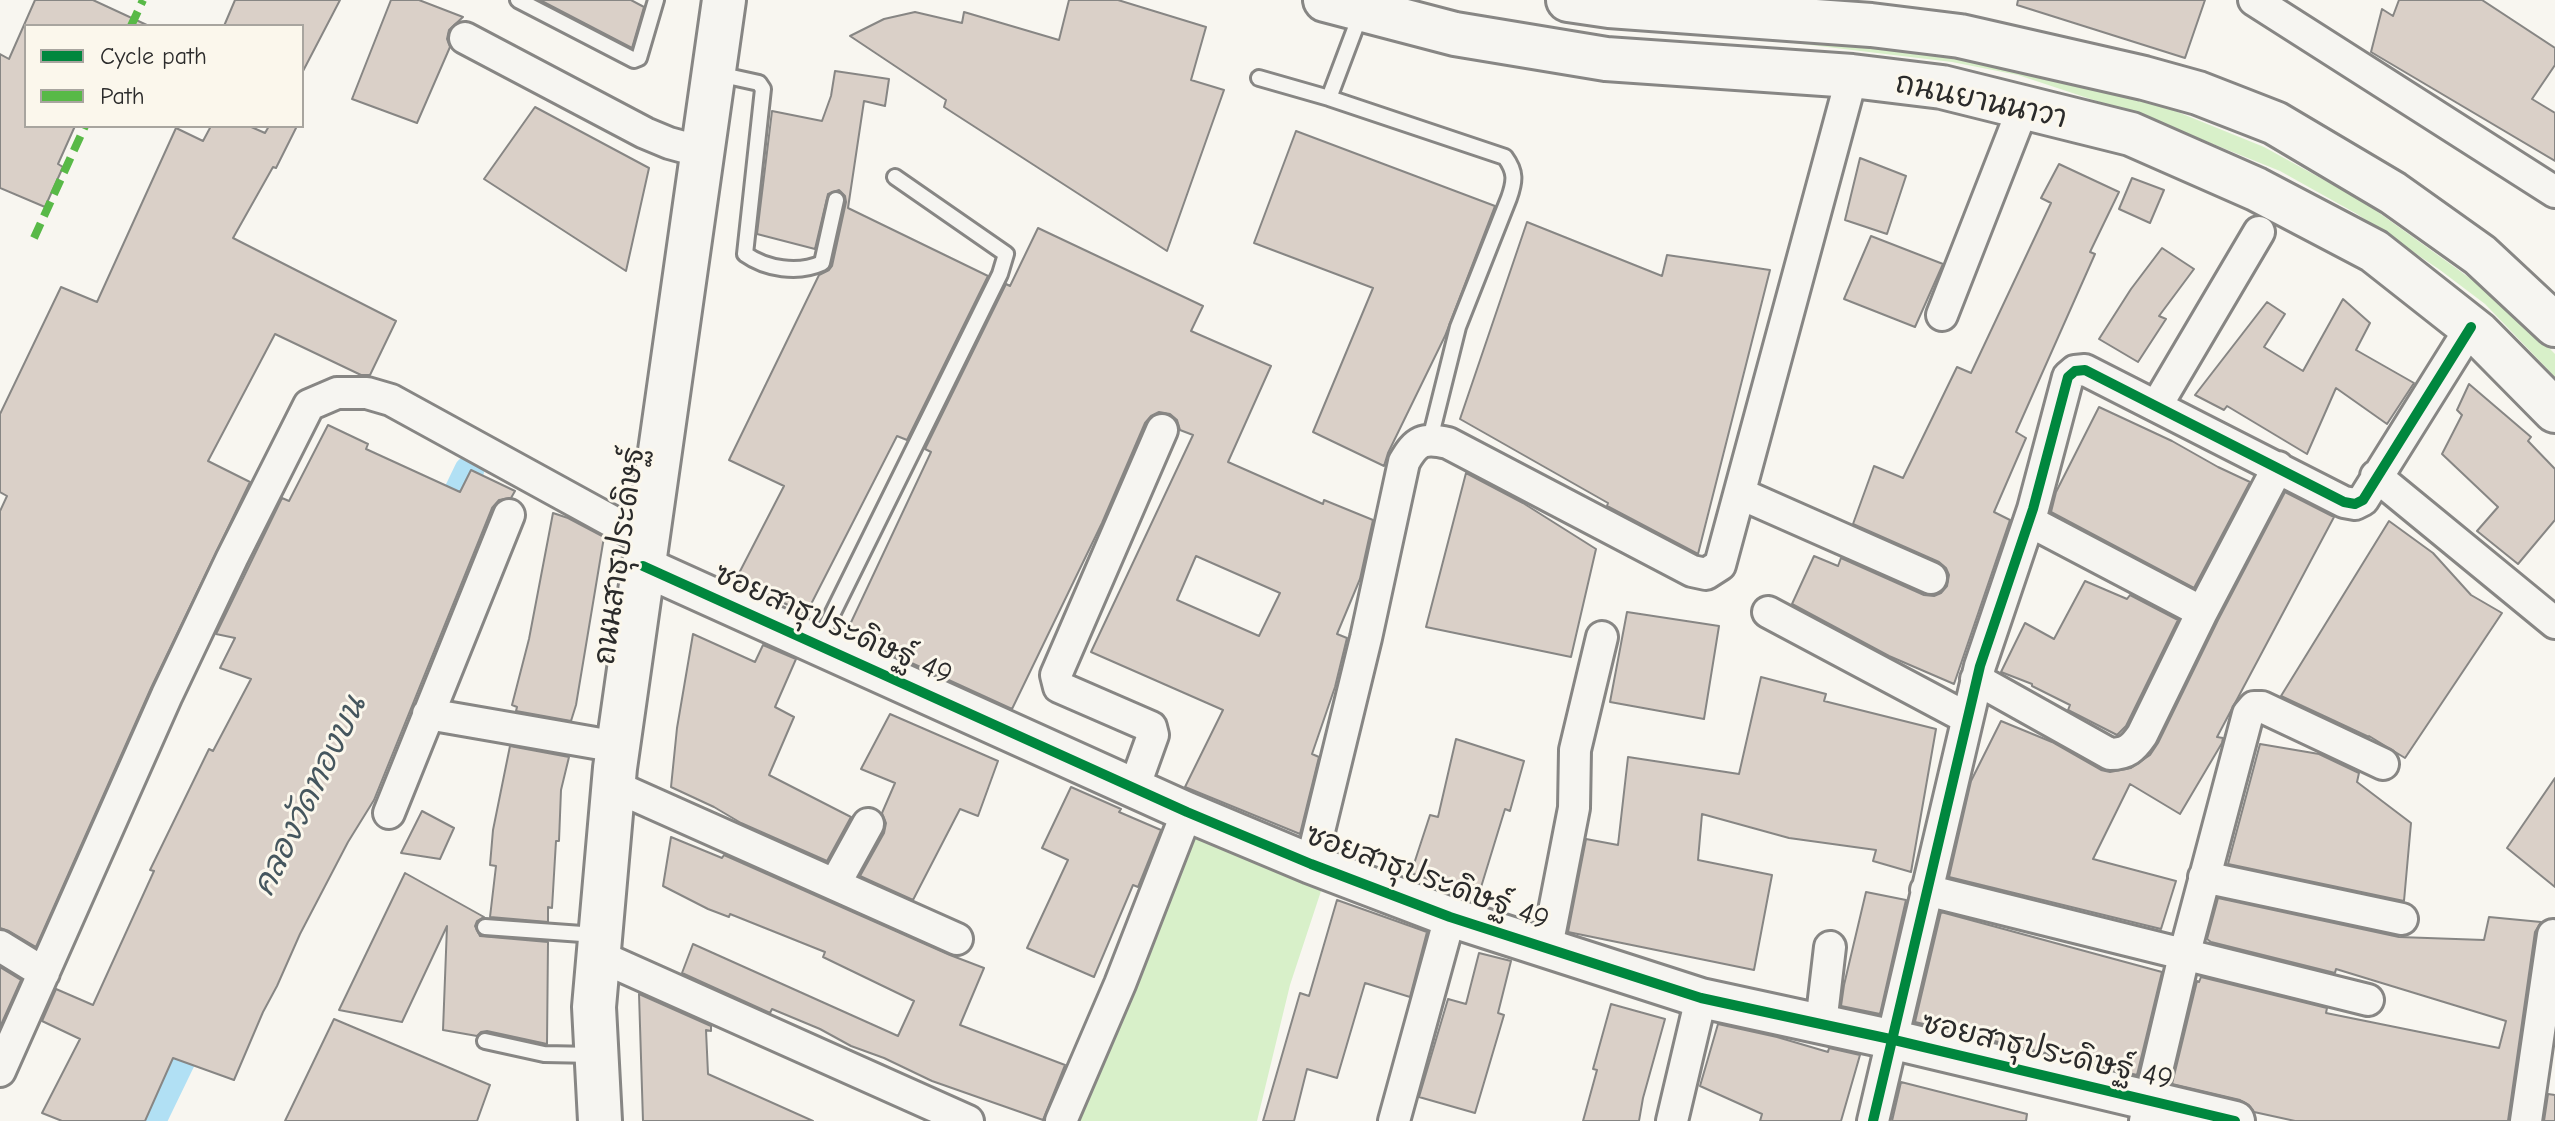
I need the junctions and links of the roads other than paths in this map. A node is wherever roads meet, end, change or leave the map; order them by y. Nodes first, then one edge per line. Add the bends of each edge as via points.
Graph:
1 (518, 0) edge
2 (656, 0) edge
3 (724, 0) edge
4 (1568, 0) edge
5 (2254, 0) edge
6 (1344, 5) edge
7 (1685, 12) junction
8 (1876, 12) edge
9 (465, 38) dead end
10 (1765, 70) junction
11 (713, 73) junction
12 (1852, 76) junction
13 (1259, 78) dead end
14 (1329, 98) junction
15 (2023, 108) junction
16 (702, 152) junction
17 (895, 177) dead end
18 (2555, 192) edge
19 (836, 200) dead end
20 (2259, 232) dead end
21 (1942, 315) dead end
22 (2555, 325) edge
23 (2471, 327) junction
24 (2157, 405) junction
25 (2555, 411) edge
26 (1162, 430) dead end
27 (1430, 439) junction
28 (2278, 467) junction
29 (2376, 476) junction
30 (1741, 494) junction
31 (509, 515) dead end
32 (2029, 521) junction
33 (644, 553) junction
34 (1931, 578) dead end
35 (1768, 612) dead end
36 (2202, 612) junction
37 (2555, 623) edge
38 (1602, 637) dead end
39 (818, 643) junction
40 (1976, 679) junction
41 (428, 714) junction
42 (1967, 718) junction
43 (2383, 764) dead end
44 (616, 767) junction
45 (1134, 788) junction
46 (1187, 812) junction
47 (389, 813) dead end
48 (868, 824) dead end
49 (1311, 864) junction
50 (2204, 877) junction
51 (835, 884) junction
52 (1926, 890) junction
53 (1450, 917) junction
54 (2402, 919) dead end
55 (485, 927) dead end
56 (2553, 935) dead end
57 (957, 939) dead end
58 (0, 946) edge
59 (599, 946) junction
60 (1547, 947) junction
61 (1830, 947) dead end
62 (2184, 956) junction
63 (44, 973) junction
64 (1701, 998) junction
65 (2368, 1000) dead end
66 (1821, 1024) junction
67 (1890, 1039) junction
68 (485, 1041) dead end
69 (595, 1055) junction
70 (0, 1071) edge
71 (2147, 1111) edge
72 (951, 1118) edge
73 (1676, 1120) edge
74 (600, 1121) edge
75 (1061, 1121) edge
76 (1394, 1121) edge
77 (1873, 1121) edge
78 (2235, 1121) edge
79 (2526, 1121) edge

1 - 2 lane via 634,60 639,58
3 - 11 main road, ถนนสาธุประดิษฐ์
4 - 7 main road, ถนนยานนาวา
5 - 18 street
6 - 10 main road, ถนนยานนาวา via 1455,34 1606,59
6 - 14 lane
7 - 8 main road, ถนนยานนาวา
7 - 10 main road via 1652,20 1652,40 1739,52
8 - 22 main road, ถนนยานนาวา via 2198,93 2275,123 2393,193 2468,246
9 - 16 street via 645,133
10 - 12 main road, ถนนยานนาวา
11 - 16 main road, ถนนสาธุประดิษฐ์
11 - 19 lane via 759,83 763,89 745,254 758,263 806,270 822,263
12 - 15 main road, ถนนยานนาวา via 1942,87
12 - 30 street
13 - 14 lane
14 - 27 lane via 1505,157 1513,168 1515,181 1458,327
15 - 21 street
15 - 23 main road, ถนนยานนาวา via 2131,134 2256,189 2374,251
16 - 33 main road, ถนนสาธุประดิษฐ์
17 - 39 lane via 1006,254
20 - 24 street
23 - 25 main road, ถนนยานนาวา
23 - 29 street
24 - 28 street
24 - 32 street via 2085,370 2068,377
26 - 45 street via 1056,675 1059,687 1151,727 1153,735
27 - 30 street via 1448,443 1706,574 1720,565
27 - 49 street via 1413,446 1404,462
28 - 29 street via 2355,504
28 - 36 street
29 - 37 street
30 - 34 street
31 - 41 street
32 - 36 street
32 - 40 street
33 - 39 street, ซอยสาธุประดิษฐ์ 49
33 - 44 main road, ถนนสาธุประดิษฐ์
33 - 63 street via 391,400 337,393 309,405 167,695
35 - 42 street
36 - 40 street via 2142,735 2123,754 2110,754
38 - 60 street via 1575,750 1574,808
39 - 45 street, ซอยสาธุประดิษฐ์ 49
40 - 42 street
41 - 44 street
41 - 47 street
42 - 52 street
43 - 50 street via 2254,707
44 - 51 street
44 - 59 main road, ถนนสาธุประดิษฐ์
45 - 46 street, ซอยสาธุประดิษฐ์ 49
46 - 49 street, ซอยสาธุประดิษฐ์ 49
46 - 75 street
48 - 51 street
49 - 53 street, ซอยสาธุประดิษฐ์ 49
50 - 54 street
50 - 62 street
51 - 57 street
52 - 62 street
52 - 67 street
53 - 60 street, ซอยสาธุประดิษฐ์ 49
53 - 76 street
55 - 59 lane
56 - 79 street
58 - 63 street
59 - 69 main road, ถนนสาธุประดิษฐ์
59 - 72 street
60 - 64 street, ซอยสาธุประดิษฐ์ 49
61 - 66 street
62 - 65 street
62 - 71 street
63 - 70 street
64 - 66 street, ซอยสาธุประดิษฐ์ 49
64 - 73 street
66 - 67 street, ซอยสาธุประดิษฐ์ 49
67 - 71 street, ซอยสาธุประดิษฐ์ 49
67 - 77 street
68 - 69 lane via 544,1054
69 - 74 main road, ถนนสาธุประดิษฐ์
71 - 78 street, ซอยสาธุประดิษฐ์ 49

